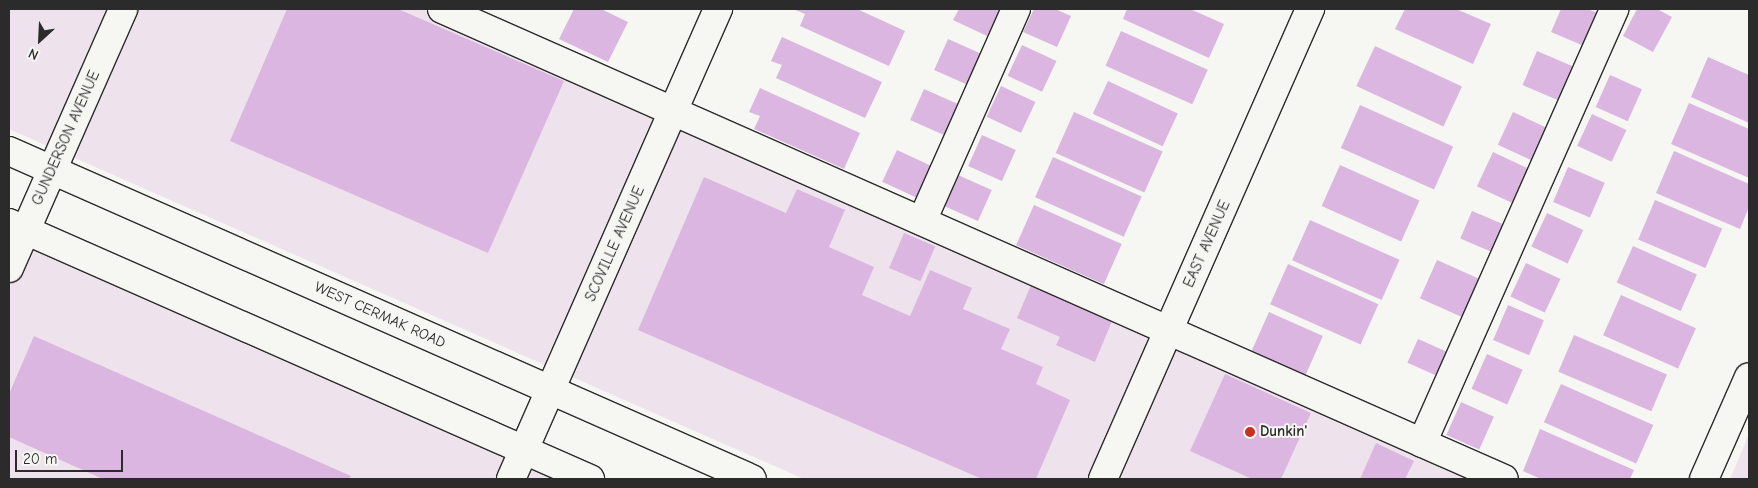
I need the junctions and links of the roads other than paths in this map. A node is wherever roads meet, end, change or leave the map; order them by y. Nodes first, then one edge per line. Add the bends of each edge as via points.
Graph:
1 (123, 9) edge
2 (442, 9) edge
3 (718, 9) edge
4 (1016, 9) edge
5 (1310, 9) edge
6 (1614, 9) edge
7 (673, 111) junction
8 (9, 151) edge
9 (52, 170) junction
10 (922, 221) junction
11 (17, 227) edge
12 (9, 268) edge
13 (1168, 330) junction
14 (1749, 377) edge
15 (551, 390) junction
16 (1422, 443) junction
17 (524, 450) junction
18 (511, 479) edge
19 (590, 479) edge
20 (752, 479) edge
21 (1102, 479) edge
22 (1504, 479) edge
23 (1704, 479) edge

1 - 9 street, GUNDERSON AVENUE
2 - 7 street
3 - 7 street, SCOVILLE AVENUE
4 - 10 street
5 - 13 street, EAST AVENUE
6 - 16 street
7 - 10 street
7 - 15 street, SCOVILLE AVENUE
8 - 9 street, WEST CERMAK ROAD
9 - 11 street, GUNDERSON AVENUE
9 - 15 street, WEST CERMAK ROAD
10 - 13 street
11 - 12 street, GUNDERSON AVENUE
11 - 17 street
13 - 16 street
13 - 21 street, EAST AVENUE
14 - 23 street
15 - 17 street, SCOVILLE AVENUE
15 - 20 street, WEST CERMAK ROAD
16 - 22 street
17 - 18 street, SCOVILLE AVENUE
17 - 19 street

